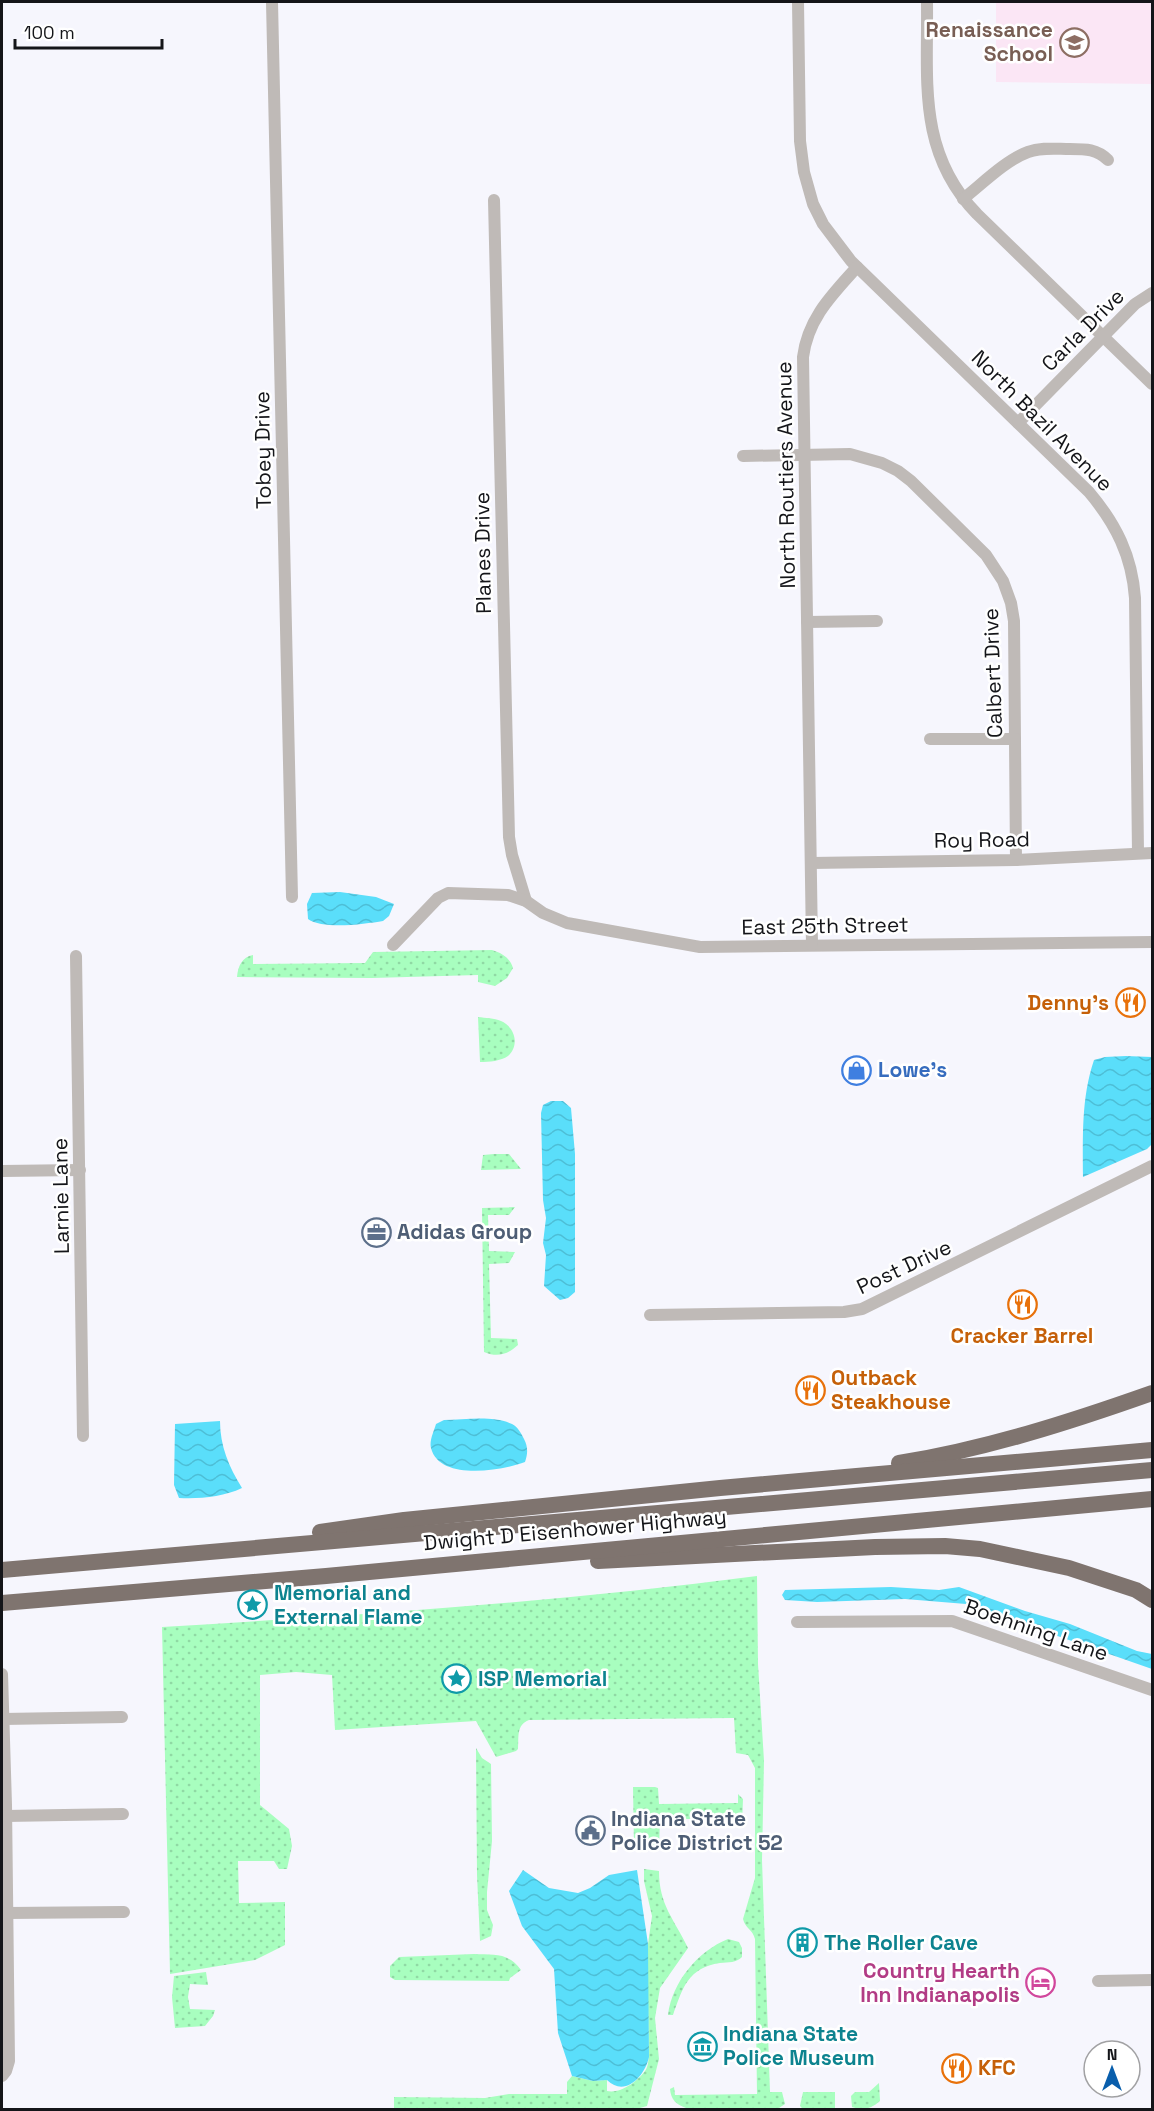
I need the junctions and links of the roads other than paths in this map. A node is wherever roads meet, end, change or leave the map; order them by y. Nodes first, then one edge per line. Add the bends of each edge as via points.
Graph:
1 (272, 2) edge
2 (798, 2) edge
3 (927, 2) edge
4 (1108, 160) dead end
5 (963, 198) junction
6 (494, 200) dead end
7 (857, 267) junction
8 (1152, 293) edge
9 (1103, 337) junction
10 (1152, 384) edge
11 (1018, 423) junction
12 (804, 454) junction
13 (743, 456) dead end
14 (877, 621) dead end
15 (807, 622) junction
16 (930, 739) dead end
17 (1015, 739) junction
18 (1138, 853) junction
19 (1152, 853) edge
20 (1016, 860) junction
21 (812, 862) junction
22 (292, 897) dead end
23 (526, 902) junction
24 (1152, 942) edge
25 (393, 945) dead end
26 (812, 945) junction
27 (76, 956) dead end
28 (1152, 1166) edge
29 (80, 1170) junction
30 (2, 1171) edge
31 (650, 1314) dead end
32 (1152, 1393) edge
33 (84, 1436) dead end
34 (1152, 1450) edge
35 (1152, 1470) edge
36 (720, 1488) junction
37 (1152, 1499) edge
38 (125, 1559) junction
39 (2, 1570) edge
40 (326, 1576) junction
41 (1152, 1600) edge
42 (2, 1603) edge
43 (797, 1623) dead end
44 (2, 1674) edge
45 (1152, 1690) edge
46 (122, 1717) dead end
47 (3, 1719) junction
48 (3, 1788) edge
49 (123, 1814) dead end
50 (6, 1816) junction
51 (124, 1912) dead end
52 (7, 1913) junction
53 (4, 1959) edge
54 (1152, 1980) edge
55 (1098, 1981) dead end
56 (2, 2075) edge

1 - 22 street, Tobey Drive
2 - 7 street via 804,172 823,224
3 - 5 street via 930,121 942,164
4 - 5 street via 1089,149 1027,152
5 - 9 street
6 - 23 street, Planes Drive via 509,837
7 - 11 street, North Bazil Avenue
7 - 12 street, North Routiers Avenue via 824,303 808,335 803,366
8 - 9 street, Carla Drive via 1135,304
9 - 10 street
9 - 11 street, Carla Drive
11 - 18 street, North Bazil Avenue via 1104,509 1129,562 1135,598
12 - 13 street, Calbert Drive
12 - 15 street, North Routiers Avenue
12 - 17 street, Calbert Drive via 850,454 898,471 991,562 1003,581 1013,617
14 - 15 street
15 - 21 street, North Routiers Avenue
16 - 17 street
17 - 20 street, Calbert Drive
18 - 19 street, Roy Road
18 - 20 street, Roy Road
20 - 21 street, Roy Road
21 - 26 street, North Routiers Avenue
23 - 25 street, East 25th Street via 497,893 446,894
23 - 26 street, East 25th Street via 567,923 691,946
24 - 26 street, East 25th Street
27 - 29 street, Larnie Lane
28 - 31 street, Post Drive via 862,1309
29 - 30 street
29 - 33 street, Larnie Lane
32 - 36 highway via 1044,1429 951,1452
34 - 36 highway
35 - 38 highway, Dwight D Eisenhower Highway
36 - 38 highway via 404,1520
37 - 40 highway, Dwight D Eisenhower Highway
38 - 39 highway, Dwight D Eisenhower Highway
40 - 41 highway via 914,1545 980,1549 1040,1561 1096,1576
40 - 42 highway, Dwight D Eisenhower Highway
43 - 45 street, Boehning Lane via 952,1621
44 - 47 street
46 - 47 street
47 - 48 street
48 - 50 street
49 - 50 street
50 - 52 street
51 - 52 street
52 - 53 street
53 - 56 street via 9,2061
54 - 55 street

